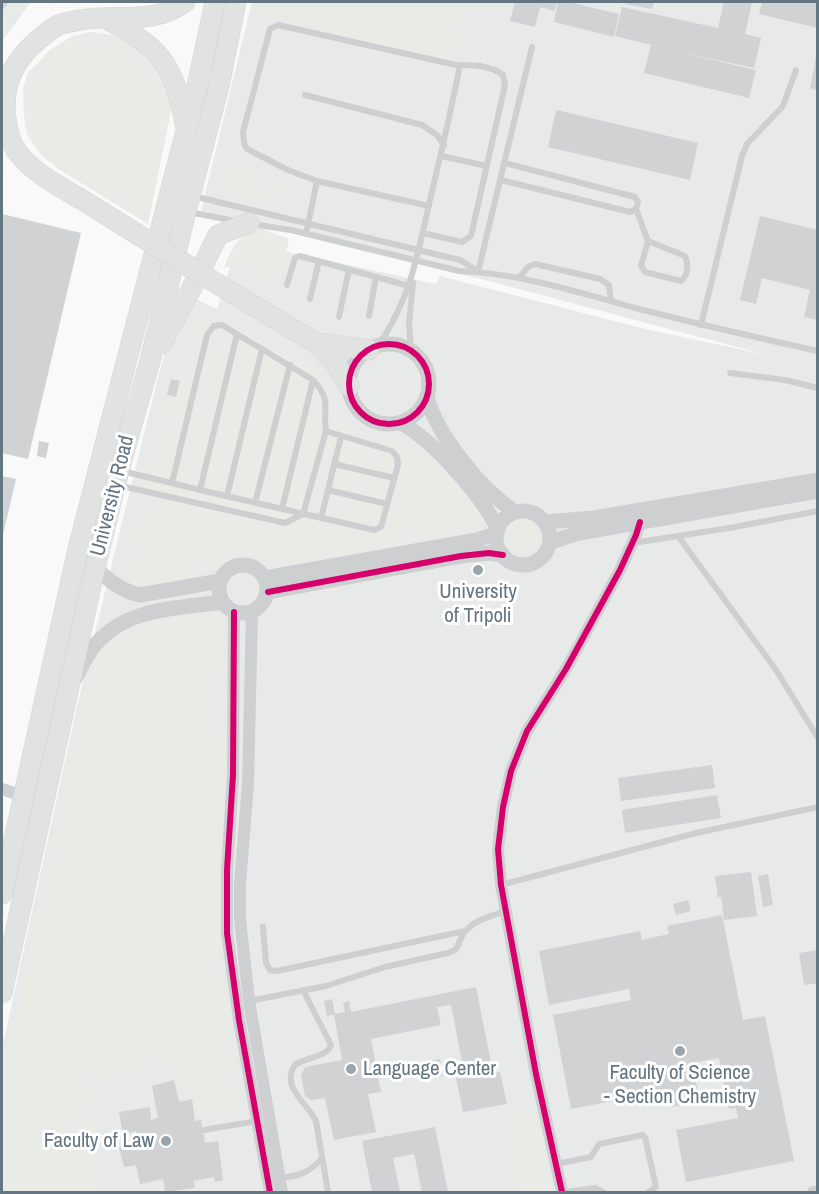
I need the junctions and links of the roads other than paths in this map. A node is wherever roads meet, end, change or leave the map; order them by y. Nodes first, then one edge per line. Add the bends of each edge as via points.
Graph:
1 (185, 2) edge
2 (215, 2) edge
3 (236, 2) edge
4 (104, 18) junction
5 (532, 47) dead end
6 (460, 65) junction
7 (796, 70) dead end
8 (305, 95) dead end
9 (186, 129) junction
10 (444, 145) junction
11 (441, 156) junction
12 (505, 163) junction
13 (487, 166) junction
14 (501, 180) junction
15 (318, 181) junction
16 (188, 203) junction
17 (429, 206) junction
18 (636, 209) junction
19 (249, 223) junction
20 (308, 223) junction
21 (423, 233) junction
22 (306, 234) junction
23 (648, 241) junction
24 (420, 250) junction
25 (417, 260) junction
26 (319, 261) junction
27 (349, 269) junction
28 (478, 272) junction
29 (414, 273) junction
30 (376, 277) junction
31 (519, 278) junction
32 (287, 285) dead end
33 (409, 286) junction
34 (310, 298) dead end
35 (611, 302) junction
36 (369, 316) dead end
37 (339, 317) dead end
38 (701, 325) junction
39 (237, 334) junction
40 (316, 343) junction
41 (373, 348) junction
42 (262, 349) junction
43 (411, 350) junction
44 (818, 351) edge
45 (150, 362) junction
46 (290, 365) junction
47 (730, 373) dead end
48 (313, 380) junction
49 (349, 386) junction
50 (818, 387) edge
51 (427, 398) junction
52 (401, 423) junction
53 (326, 431) junction
54 (341, 437) junction
55 (334, 464) junction
56 (117, 478) junction
57 (394, 478) junction
58 (818, 480) edge
59 (172, 483) junction
60 (200, 490) junction
61 (328, 490) junction
62 (818, 491) edge
63 (227, 496) junction
64 (255, 503) junction
65 (387, 504) junction
66 (282, 509) junction
67 (818, 511) edge
68 (515, 512) junction
69 (303, 514) junction
70 (321, 518) junction
71 (544, 522) junction
72 (640, 522) junction
73 (497, 531) junction
74 (678, 536) junction
75 (549, 542) junction
76 (632, 543) junction
77 (503, 555) junction
78 (96, 568) junction
79 (220, 581) junction
80 (266, 585) junction
81 (222, 602) junction
82 (234, 612) junction
83 (252, 612) junction
84 (69, 689) junction
85 (818, 738) edge
86 (2, 789) edge
87 (23, 796) junction
88 (818, 807) edge
89 (501, 885) junction
90 (2, 894) edge
91 (506, 911) junction
92 (263, 927) dead end
93 (465, 931) junction
94 (303, 990) junction
95 (2, 993) edge
96 (249, 1001) junction
97 (257, 1121) junction
98 (204, 1130) dead end
99 (322, 1158) junction
100 (556, 1164) junction
101 (279, 1178) junction
102 (270, 1192) edge
103 (282, 1192) edge
104 (328, 1192) edge
105 (563, 1192) edge
106 (603, 1192) edge
107 (648, 1192) edge
108 (813, 1192) edge
109 (818, 1192) edge

1 - 4 highway via 165,14
2 - 9 highway, University Road
3 - 16 highway, University Road
4 - 9 highway via 143,40 163,59 176,81
4 - 40 highway, bridge via 58,25 28,48 12,70 5,95 5,116 16,151 40,174
5 - 12 lane
6 - 10 lane
6 - 13 lane via 496,71 505,78
6 - 15 lane via 279,25 272,28 243,132 244,143 252,153
7 - 38 lane via 783,106 747,144 742,156
8 - 10 lane via 422,125
9 - 87 highway, University Road via 78,549
10 - 11 lane
11 - 13 lane
11 - 17 lane
12 - 14 lane
12 - 18 lane via 634,196 638,202
13 - 21 lane via 469,238 459,241
14 - 18 lane via 630,212
14 - 28 lane
15 - 17 lane
15 - 20 lane
16 - 19 lane
16 - 20 lane
16 - 45 highway, University Road
17 - 21 lane
18 - 23 lane
19 - 22 lane
19 - 45 highway via 218,235
20 - 22 lane
20 - 24 lane
21 - 24 lane
22 - 25 lane
23 - 23 lane via 641,266 645,272 681,281 688,263 685,256
24 - 25 lane
24 - 28 lane via 460,260
25 - 28 lane
25 - 29 lane
26 - 27 lane
26 - 32 lane via 295,258
26 - 34 lane
27 - 30 lane
27 - 37 lane
28 - 31 lane
29 - 33 lane
29 - 43 lane via 409,324
30 - 33 lane
30 - 36 lane
31 - 35 lane
31 - 35 lane via 535,264 600,279 609,285
33 - 41 lane via 398,314
35 - 38 lane
38 - 44 lane
39 - 42 lane
39 - 59 lane via 222,325 214,326 207,335
39 - 60 lane
40 - 41 highway
40 - 49 highway
41 - 43 street via 389,344
41 - 49 street via 354,365
42 - 46 lane
42 - 63 lane
43 - 51 street via 429,377
45 - 56 highway, University Road
46 - 48 lane
46 - 64 lane
47 - 50 lane
48 - 53 lane via 326,402
48 - 66 lane
49 - 52 street via 356,406 370,420
51 - 52 street via 417,414
51 - 68 street via 447,440 494,496
52 - 73 street via 434,447 484,506
53 - 54 lane
53 - 69 lane
54 - 55 lane
54 - 57 lane via 392,451 398,465
55 - 57 lane
55 - 61 lane
56 - 59 lane
56 - 69 lane via 285,523
56 - 78 highway, University Road
57 - 65 lane
58 - 71 street via 594,518
59 - 60 lane
60 - 63 lane
61 - 65 lane
61 - 70 lane
62 - 72 street
63 - 64 lane
64 - 66 lane
65 - 70 lane via 381,527 374,531
66 - 69 lane
67 - 74 lane
68 - 71 street via 531,512
68 - 73 street via 504,519
69 - 70 lane
71 - 75 street
72 - 75 street
72 - 76 street
73 - 77 street via 498,548
73 - 80 street via 477,540
74 - 76 lane
74 - 85 lane via 776,670
75 - 77 street via 543,555 531,564 515,564
76 - 89 street via 567,669 528,731 511,771 498,849
77 - 80 street via 461,556
78 - 79 street via 116,586 140,595
78 - 84 highway, University Road
79 - 80 street via 228,570 242,565 256,568
79 - 81 street
80 - 83 street via 263,604
81 - 82 street
81 - 84 street via 139,615 124,621 90,652
82 - 83 street
82 - 97 street via 233,775 226,933
83 - 96 street via 248,784 240,883
84 - 95 highway, University Road
86 - 87 street
87 - 90 highway, University Road
88 - 89 lane via 696,833
89 - 91 street
91 - 93 lane
91 - 100 street
92 - 93 lane via 270,970
93 - 94 lane via 455,950 448,953
94 - 96 lane
94 - 99 lane via 331,1044 323,1054 295,1065 291,1076 295,1095 316,1121
96 - 101 street
97 - 98 lane
97 - 102 street
99 - 101 lane via 299,1176
99 - 104 lane
100 - 105 street
100 - 107 lane via 591,1156 599,1144 643,1135 656,1187
101 - 103 street
105 - 106 lane via 595,1188
108 - 109 street

